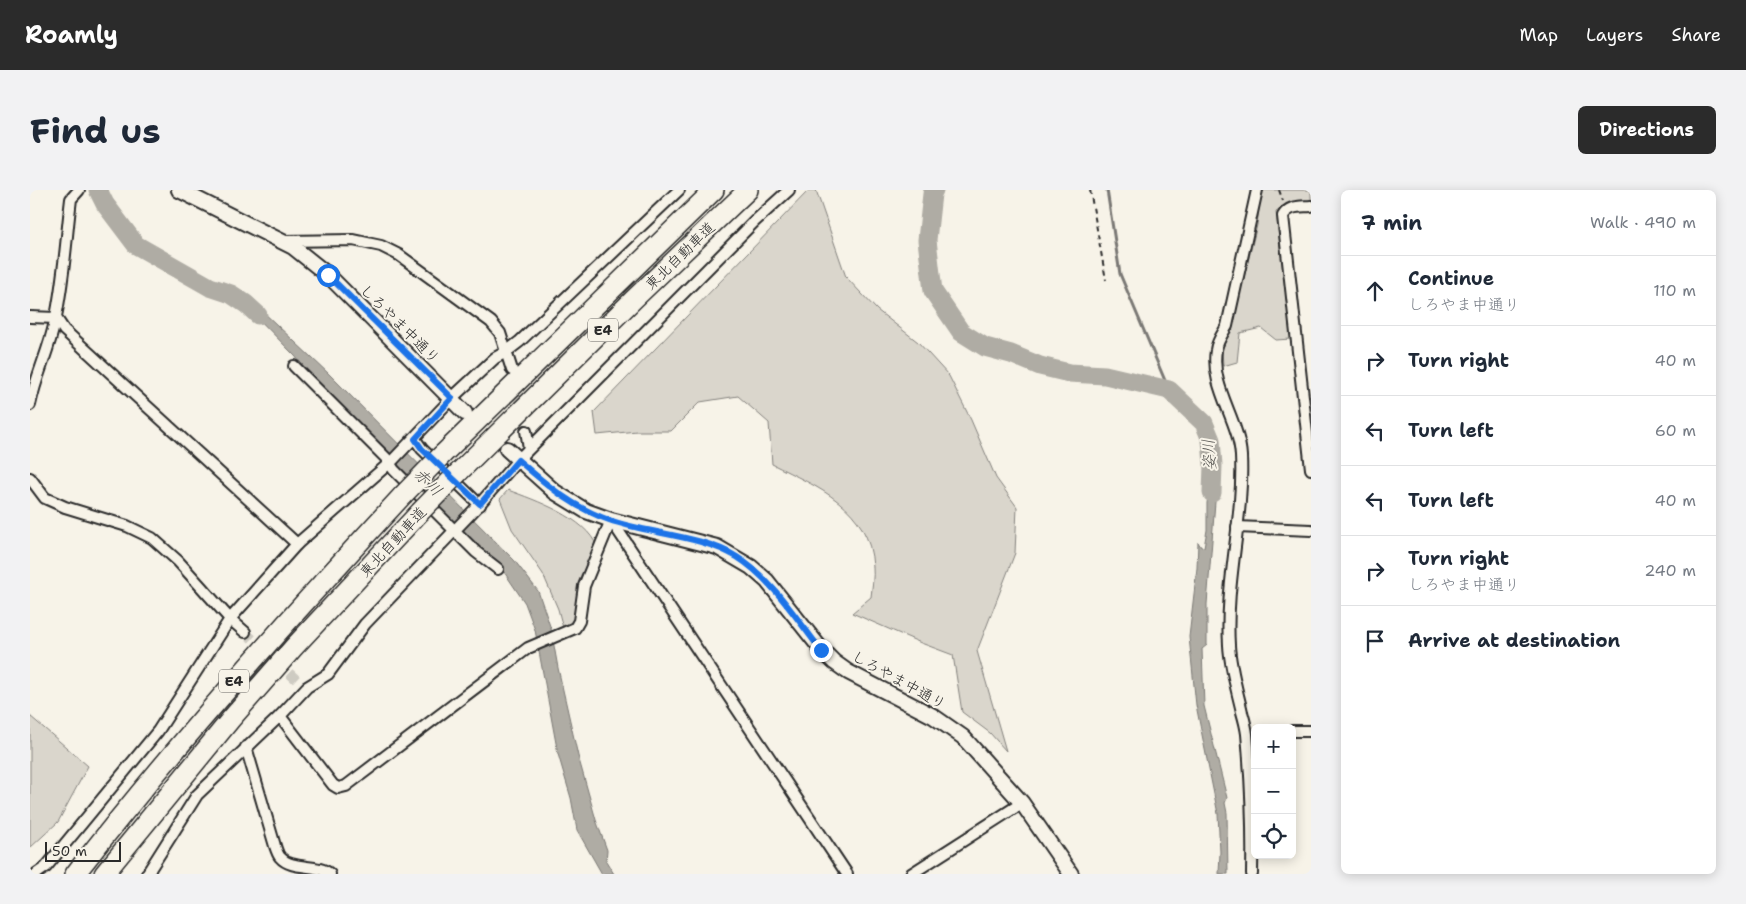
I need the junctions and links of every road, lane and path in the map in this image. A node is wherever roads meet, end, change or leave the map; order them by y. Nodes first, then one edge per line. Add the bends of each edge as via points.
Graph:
1 (80, 190) edge
2 (179, 190) edge
3 (679, 190) edge
4 (714, 190) edge
5 (748, 190) edge
6 (789, 190) edge
7 (1090, 190) edge
8 (1257, 190) edge
9 (1279, 190) edge
10 (1311, 206) edge
11 (1287, 210) junction
12 (282, 242) junction
13 (1106, 280) dead end
14 (30, 317) edge
15 (56, 318) junction
16 (506, 352) junction
17 (294, 366) dead end
18 (512, 370) tunnel mouth
19 (452, 398) junction
20 (30, 405) edge
21 (465, 413) tunnel mouth
22 (526, 430) tunnel mouth
23 (415, 439) junction
24 (529, 448) junction
25 (507, 449) tunnel mouth
26 (518, 460) junction
27 (391, 462) junction
28 (1311, 469) edge
29 (30, 478) edge
30 (478, 506) junction
31 (611, 520) junction
32 (1237, 527) junction
33 (456, 530) junction
34 (1311, 530) edge
35 (297, 544) junction
36 (498, 569) dead end
37 (230, 619) junction
38 (245, 632) tunnel mouth
39 (280, 716) junction
40 (1296, 731) edge
41 (1311, 731) edge
42 (1251, 732) edge
43 (246, 747) junction
44 (1251, 769) edge
45 (1022, 803) junction
46 (36, 874) edge
47 (75, 874) edge
48 (104, 874) edge
49 (147, 874) edge
50 (330, 874) edge
51 (848, 874) edge
52 (911, 874) edge
53 (1071, 874) edge
54 (1252, 874) edge

1 - 15 street via 71,199
2 - 12 street, しろやま中通り
3 - 16 street
4 - 47 highway, 東北自動車道 / E4, bridge via 403,496 212,705
5 - 48 highway, 東北自動車道 / E4, bridge via 420,512 294,647
6 - 24 street
7 - 13 path
8 - 32 street via 1227,326 1216,350 1217,374 1237,433 1240,453 1242,474
9 - 11 path
10 - 11 street
11 - 28 street via 1283,216
12 - 16 street via 353,240 381,246 399,255 491,322 500,333
12 - 19 street, しろやま中通り via 328,275
14 - 15 street
15 - 20 street
15 - 35 street via 64,330
16 - 18 street
16 - 19 street via 495,358
17 - 27 street
19 - 21 street, しろやま中通り
19 - 23 street
22 - 24 street
23 - 27 street
23 - 30 street
24 - 26 street
25 - 26 street, しろやま中通り
26 - 30 street
26 - 31 street, しろやま中通り via 568,501
27 - 33 street
27 - 35 street
29 - 37 street via 45,498 152,538 178,561
30 - 33 street
31 - 39 street via 584,586 575,628 528,648 346,786 338,788 333,785
31 - 45 street, しろやま中通り via 718,547 751,567 767,581 834,662 956,731
31 - 51 street
32 - 34 street
32 - 42 street via 1228,594 1229,646
33 - 36 street via 476,552
33 - 39 street via 365,624 328,674 304,685
35 - 37 street
37 - 38 street
37 - 46 street via 158,732
39 - 43 street
40 - 41 street
43 - 49 street via 197,795
43 - 50 street via 280,857 289,863 325,869
44 - 54 street
45 - 52 street
45 - 53 street, しろやま中通り

